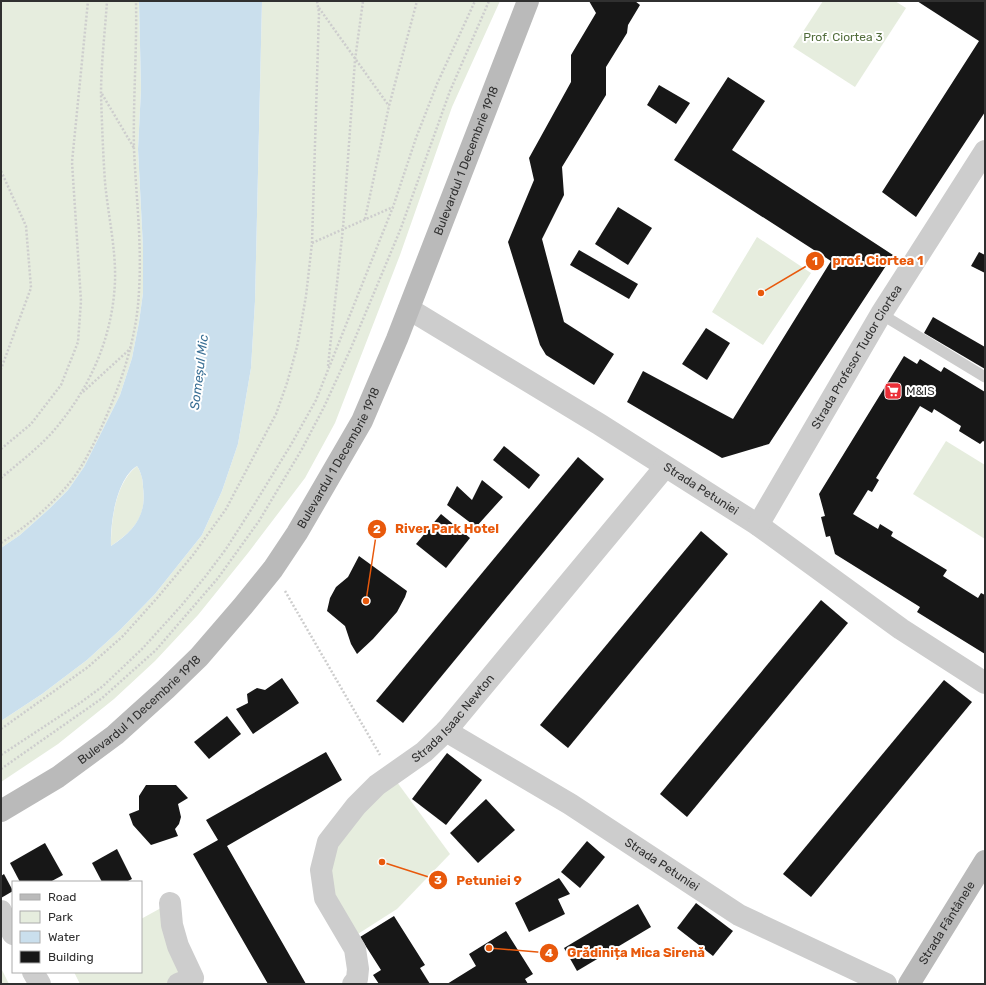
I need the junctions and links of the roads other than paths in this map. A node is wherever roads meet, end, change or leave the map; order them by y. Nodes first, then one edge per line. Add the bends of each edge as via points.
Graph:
1 (528, 1) edge
2 (985, 151) edge
3 (409, 309) junction
4 (881, 314) junction
5 (985, 377) edge
6 (666, 466) junction
7 (758, 525) junction
8 (985, 683) edge
9 (446, 731) junction
10 (1, 811) edge
11 (985, 861) edge
12 (170, 903) dead end
13 (1, 911) edge
14 (12, 932) edge
15 (34, 973) edge
16 (189, 982) edge
17 (40, 984) edge
18 (352, 984) edge
19 (886, 984) edge
20 (909, 984) edge

1 - 3 main road, Bulevardul 1 Decembrie 1918
2 - 4 street, Strada Profesor Tudor Ciortea
3 - 6 street, Strada Petuniei
3 - 10 main road, Bulevardul 1 Decembrie 1918 via 362,421 297,533 243,606 166,690 115,735 58,777
4 - 5 lane
4 - 7 street, Strada Profesor Tudor Ciortea
6 - 7 street, Strada Petuniei
6 - 9 street, Strada Isaac Newton
7 - 8 street, Strada Petuniei via 902,629
9 - 18 street, Strada Isaac Newton via 424,752 376,785 328,842 321,870 325,898 355,949 358,969 357,978
9 - 19 street, Strada Petuniei via 570,804 739,915
11 - 20 main road, Strada Fântânele
12 - 16 street via 172,925
13 - 14 street
15 - 17 street

